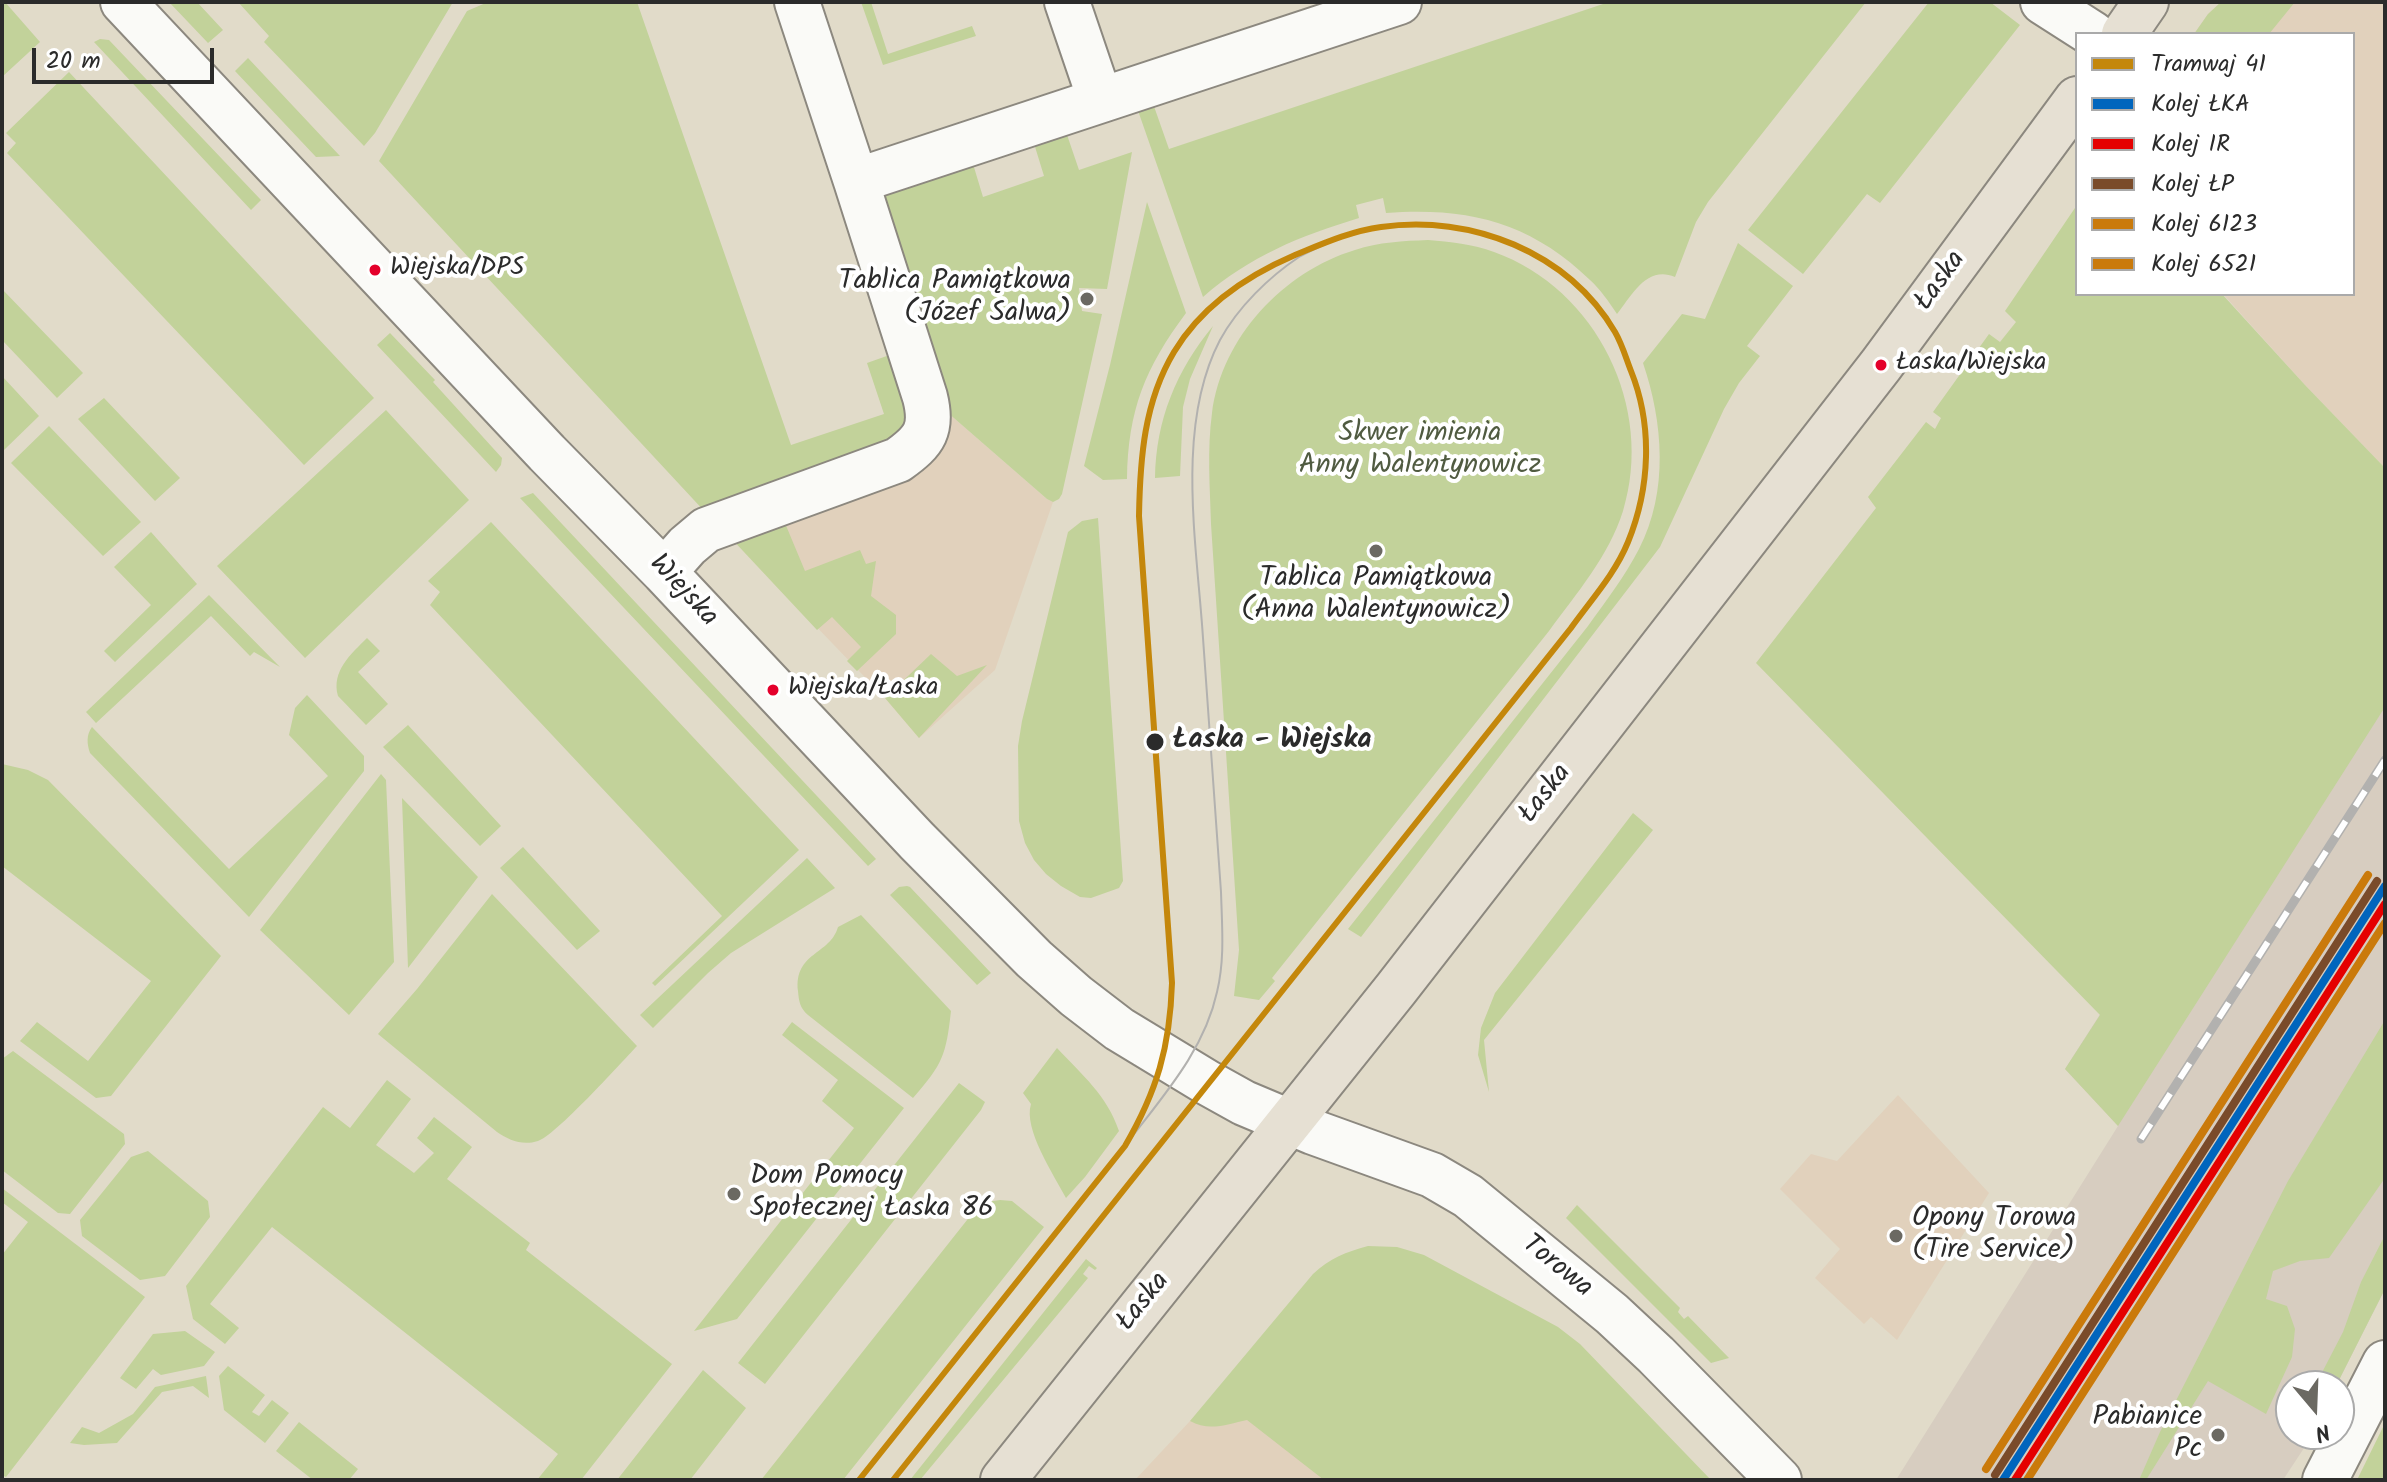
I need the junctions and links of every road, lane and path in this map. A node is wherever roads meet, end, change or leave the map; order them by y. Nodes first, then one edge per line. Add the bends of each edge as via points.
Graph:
1 (123, 2) edge
2 (797, 2) edge
3 (1067, 2) edge
4 (1399, 2) edge
5 (2043, 2) edge
6 (2146, 2) edge
7 (2090, 32) edge
8 (2125, 32) edge
9 (1100, 99) junction
10 (2075, 102) edge
11 (856, 181) junction
12 (664, 572) junction
13 (1290, 1122) junction
14 (2385, 1363) edge
15 (1003, 1480) edge
16 (1779, 1480) edge
17 (2325, 1480) edge

1 - 12 street, Wiejska
2 - 11 street
3 - 9 street
4 - 9 street
5 - 7 street
6 - 8 main road
9 - 11 street
10 - 13 main road, Łaska via 1881,365
11 - 12 street via 925,397 929,423 924,436 898,460 706,530
12 - 13 street, Wiejska via 917,841 1065,987 1184,1069
13 - 15 main road, Łaska
13 - 16 street, Torowa via 1432,1175 1468,1196 1635,1335
14 - 17 street

